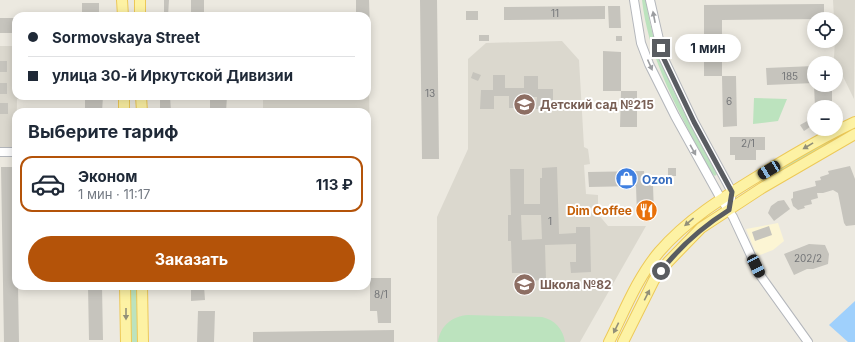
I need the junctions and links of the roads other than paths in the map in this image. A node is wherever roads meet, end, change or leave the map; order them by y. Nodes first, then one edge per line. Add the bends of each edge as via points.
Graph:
1 (122, 0) edge
2 (140, 0) edge
3 (634, 0) edge
4 (650, 0) edge
5 (123, 12) edge
6 (140, 12) edge
7 (855, 122) edge
8 (855, 134) edge
9 (0, 152) edge
10 (12, 152) edge
11 (732, 192) junction
12 (721, 199) junction
13 (729, 210) junction
14 (126, 290) edge
15 (142, 290) edge
16 (126, 342) edge
17 (143, 342) edge
18 (609, 342) edge
19 (623, 342) edge
20 (808, 342) edge

1 - 5 main road
2 - 6 main road
3 -> 12 street via 641,43 649,64 674,116
11 -> 4 street via 663,57
7 -> 11 main road via 821,138
8 - 13 main road
9 - 10 street
11 - 12 main road
11 - 13 street
12 - 13 street
12 -> 18 main road via 693,219 658,253 640,278
19 -> 13 main road via 654,280 668,262 701,228
13 - 20 street via 760,275
14 -> 16 main road
15 - 17 main road

